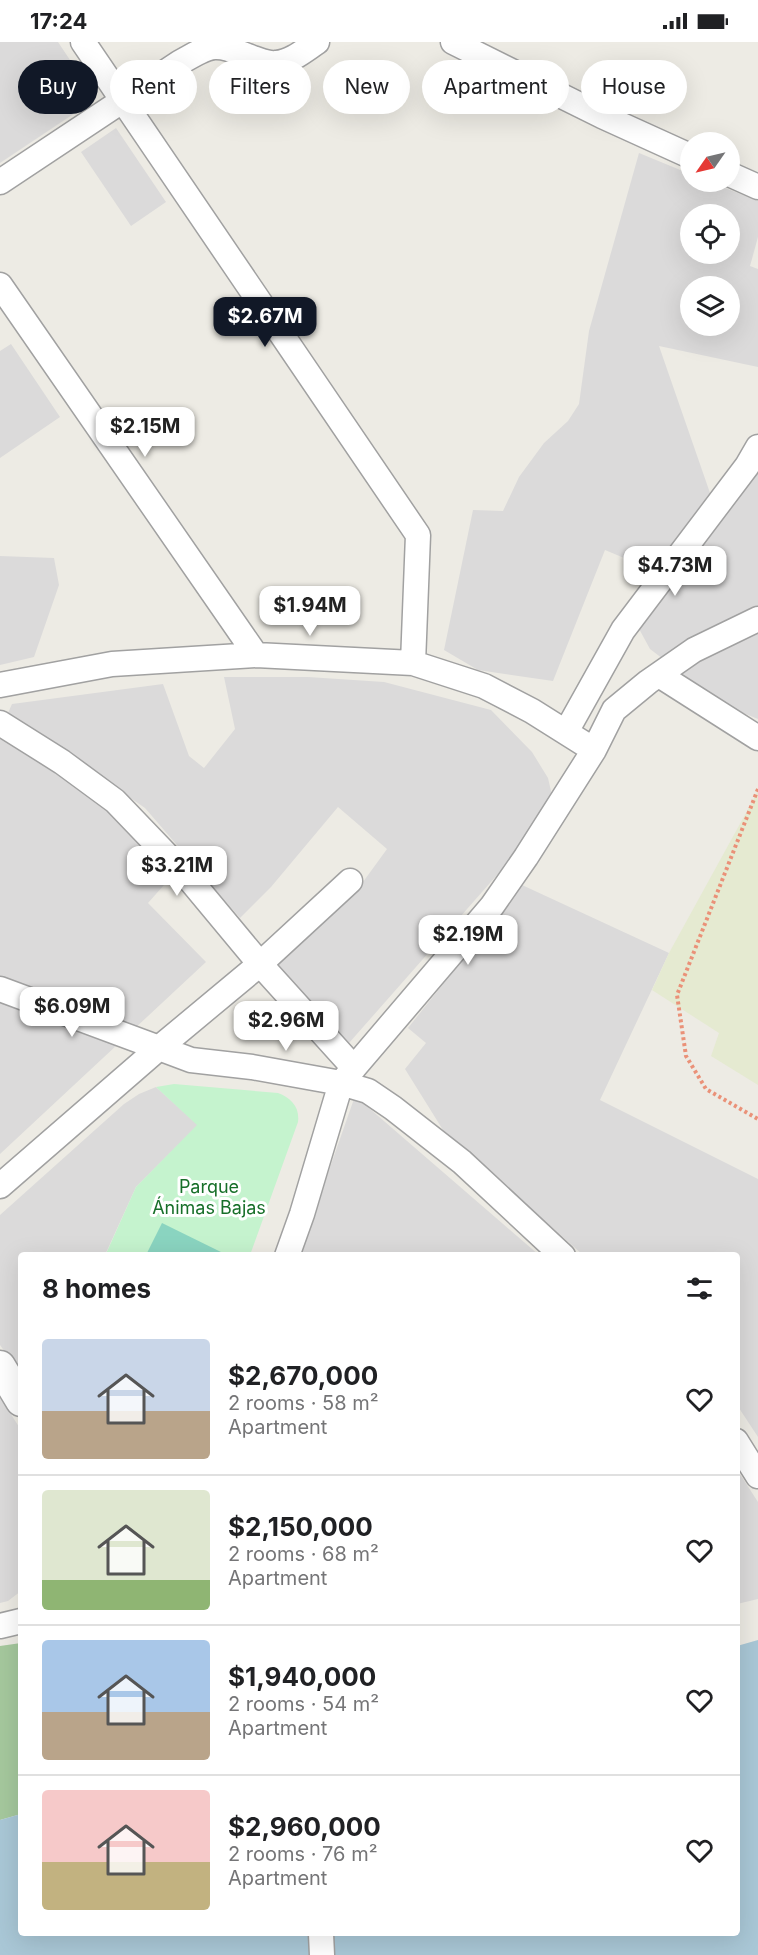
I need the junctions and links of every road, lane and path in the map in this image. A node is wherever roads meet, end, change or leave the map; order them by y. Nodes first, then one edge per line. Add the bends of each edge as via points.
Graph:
1 (83, 42) edge
2 (317, 42) edge
3 (453, 42) edge
4 (184, 60) edge
5 (110, 82) edge
6 (110, 108) edge
7 (132, 114) edge
8 (680, 151) edge
9 (740, 179) edge
10 (0, 182) edge
11 (758, 187) edge
12 (0, 285) edge
13 (758, 447) edge
14 (758, 619) edge
15 (256, 655) junction
16 (413, 663) junction
17 (659, 675) junction
18 (0, 685) edge
19 (0, 723) edge
20 (566, 732) junction
21 (758, 738) edge
22 (594, 750) junction
23 (758, 789) edge
24 (350, 880) dead end
25 (260, 964) junction
26 (0, 989) edge
27 (159, 1048) junction
28 (347, 1076) junction
29 (758, 1119) edge
30 (0, 1186) edge
31 (288, 1252) edge
32 (560, 1252) edge
33 (0, 1366) edge
34 (18, 1396) edge
35 (740, 1448) edge
36 (758, 1476) edge
37 (18, 1622) edge
38 (0, 1626) edge
39 (321, 1936) edge
40 (322, 1955) edge

1 - 5 street
2 - 4 street via 275,63 222,46 209,46
3 - 8 street
6 - 10 street
7 - 16 street via 418,535
9 - 11 street
12 - 15 street
13 - 20 street via 623,630
14 - 17 street via 694,650
15 - 16 street
15 - 18 street via 112,664
16 - 20 street via 484,686
17 - 21 street
17 - 22 street via 614,710
19 - 25 street via 115,801 186,875
20 - 22 street
22 - 28 street via 492,906
23 - 29 path via 677,995 686,1056 706,1089
24 - 25 street
25 - 27 street
25 - 28 street
26 - 27 street
27 - 28 street via 191,1060
27 - 30 street
28 - 31 street
28 - 32 street via 462,1162
33 - 34 street
35 - 36 street
37 - 38 street
39 - 40 street

